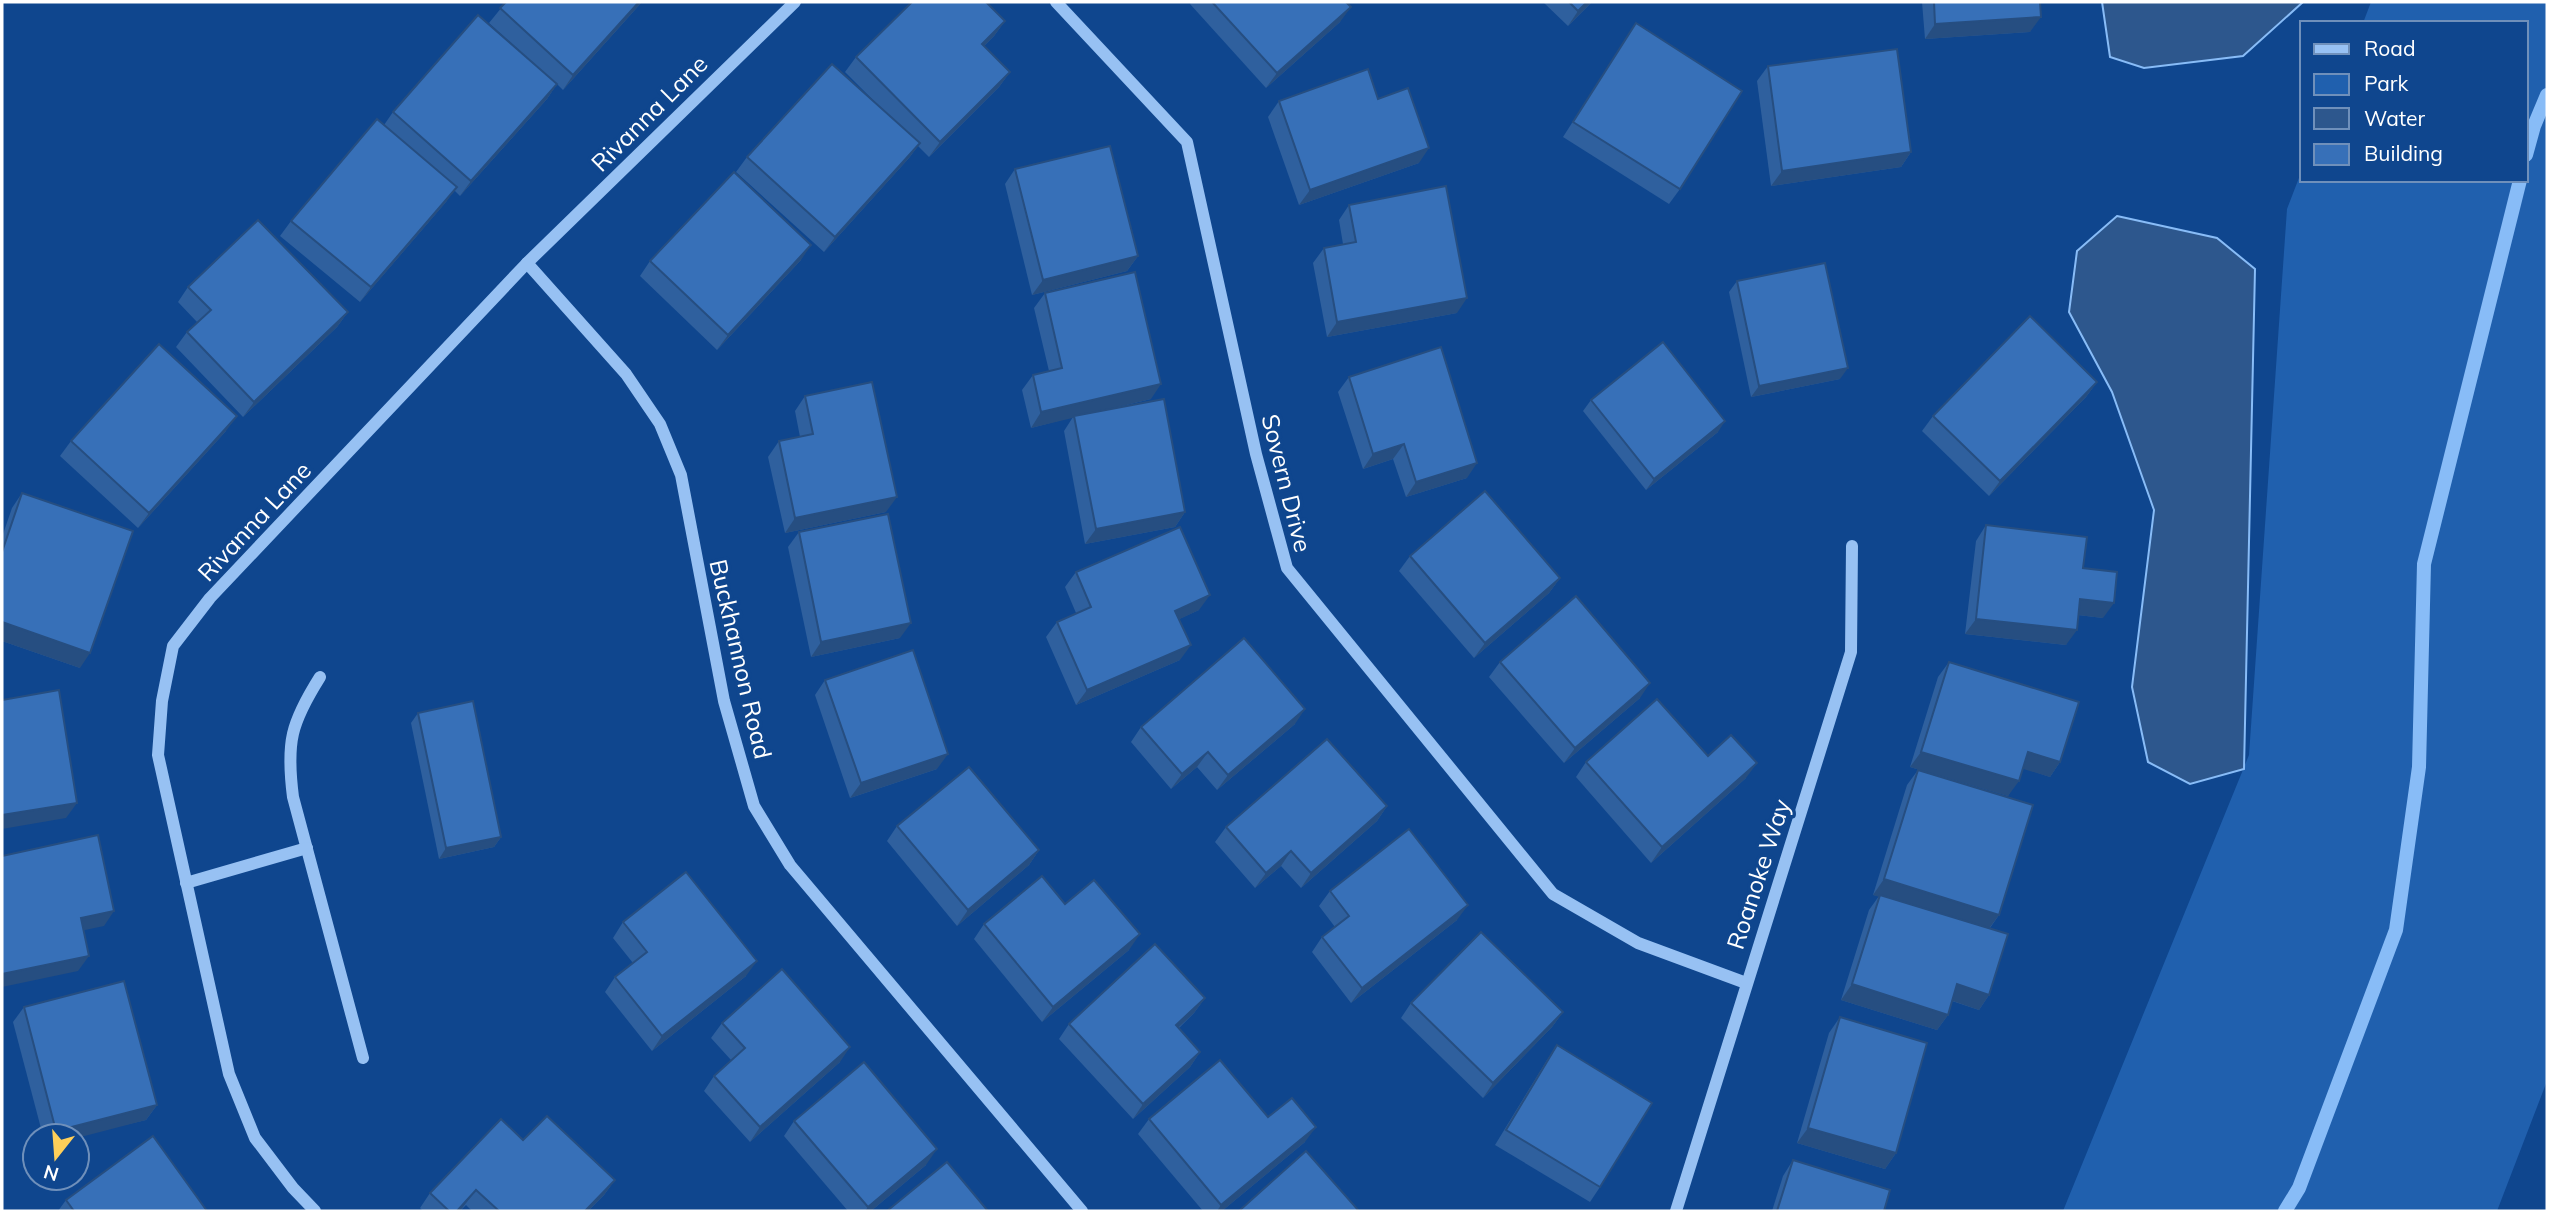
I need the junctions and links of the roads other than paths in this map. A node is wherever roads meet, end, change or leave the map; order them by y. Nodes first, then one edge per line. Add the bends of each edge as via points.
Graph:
1 (795, 2) edge
2 (1056, 2) edge
3 (527, 263) junction
4 (1852, 546) dead end
5 (320, 677) dead end
6 (307, 848) junction
7 (186, 883) junction
8 (1746, 983) junction
9 (363, 1058) dead end
10 (316, 1211) edge
11 (1082, 1211) edge
12 (1676, 1211) edge

1 - 3 street, Rivanna Lane
2 - 8 street, Sovern Drive via 1187,142 1256,454 1287,568 1553,894 1637,943
3 - 7 street, Rivanna Lane via 210,598 173,646 158,755
3 - 11 street, Buckhannon Road via 626,374 660,424 676,462 724,701 754,806 790,866
4 - 8 street, Roanoke Way via 1851,652
5 - 6 street via 299,710 289,760
6 - 7 street
6 - 9 street
7 - 10 street, Rivanna Lane via 229,1074 255,1138
8 - 12 street, Roanoke Way

